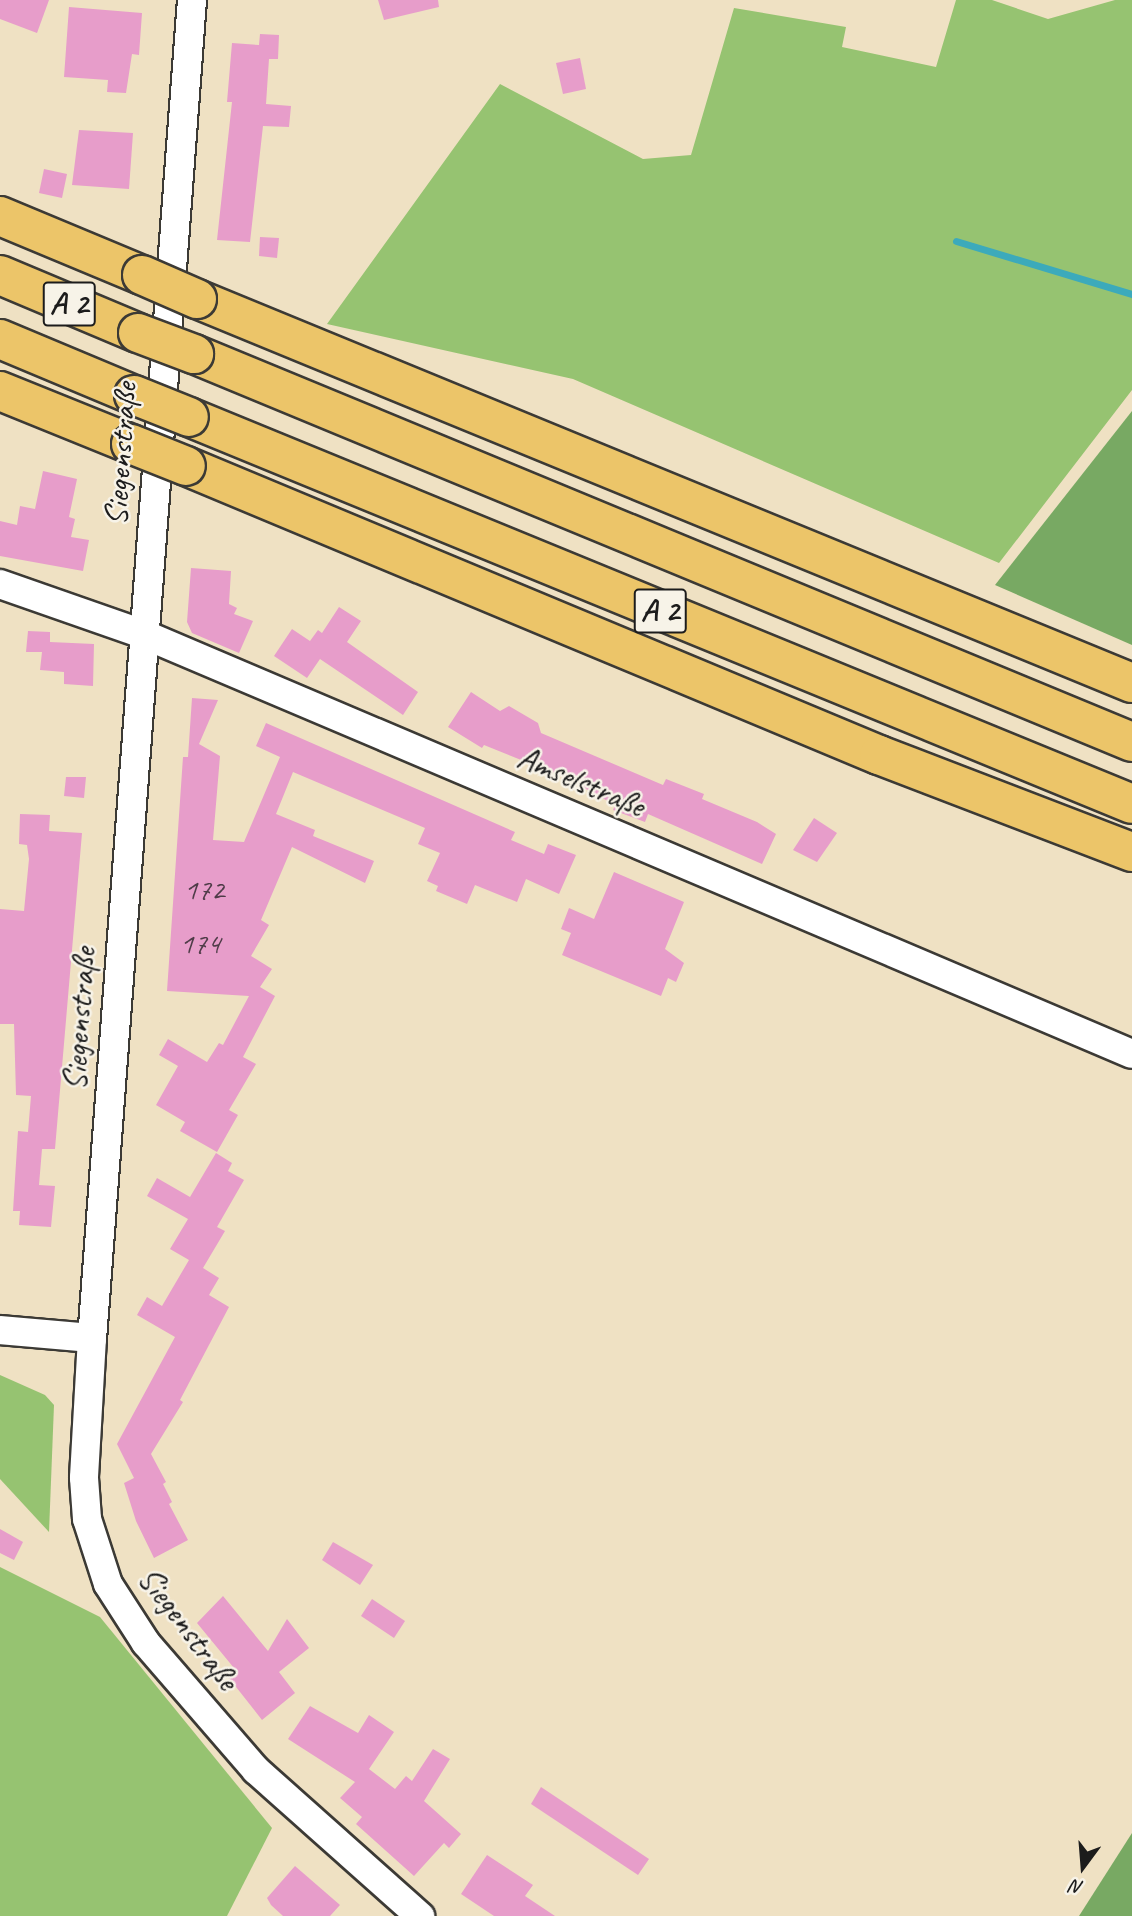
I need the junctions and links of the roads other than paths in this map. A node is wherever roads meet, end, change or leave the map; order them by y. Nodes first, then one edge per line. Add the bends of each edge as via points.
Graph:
1 (192, 0) edge
2 (0, 216) edge
3 (0, 275) edge
4 (0, 339) edge
5 (0, 391) edge
6 (0, 584) edge
7 (143, 634) junction
8 (1132, 683) edge
9 (1132, 742) edge
10 (1132, 804) edge
11 (1132, 852) edge
12 (1132, 1054) edge
13 (0, 1329) edge
14 (92, 1338) junction
15 (420, 1916) edge

1 - 7 street, Siegenstraße
2 - 8 highway, bridge
3 - 9 highway, A 2, bridge
4 - 10 highway, A 2, bridge
5 - 11 highway, bridge via 879,755
6 - 7 street, Amselstraße
7 - 12 street, Amselstraße
7 - 14 street, Siegenstraße
13 - 14 street
14 - 15 street, Siegenstraße via 84,1478 87,1520 108,1584 146,1643 256,1770

